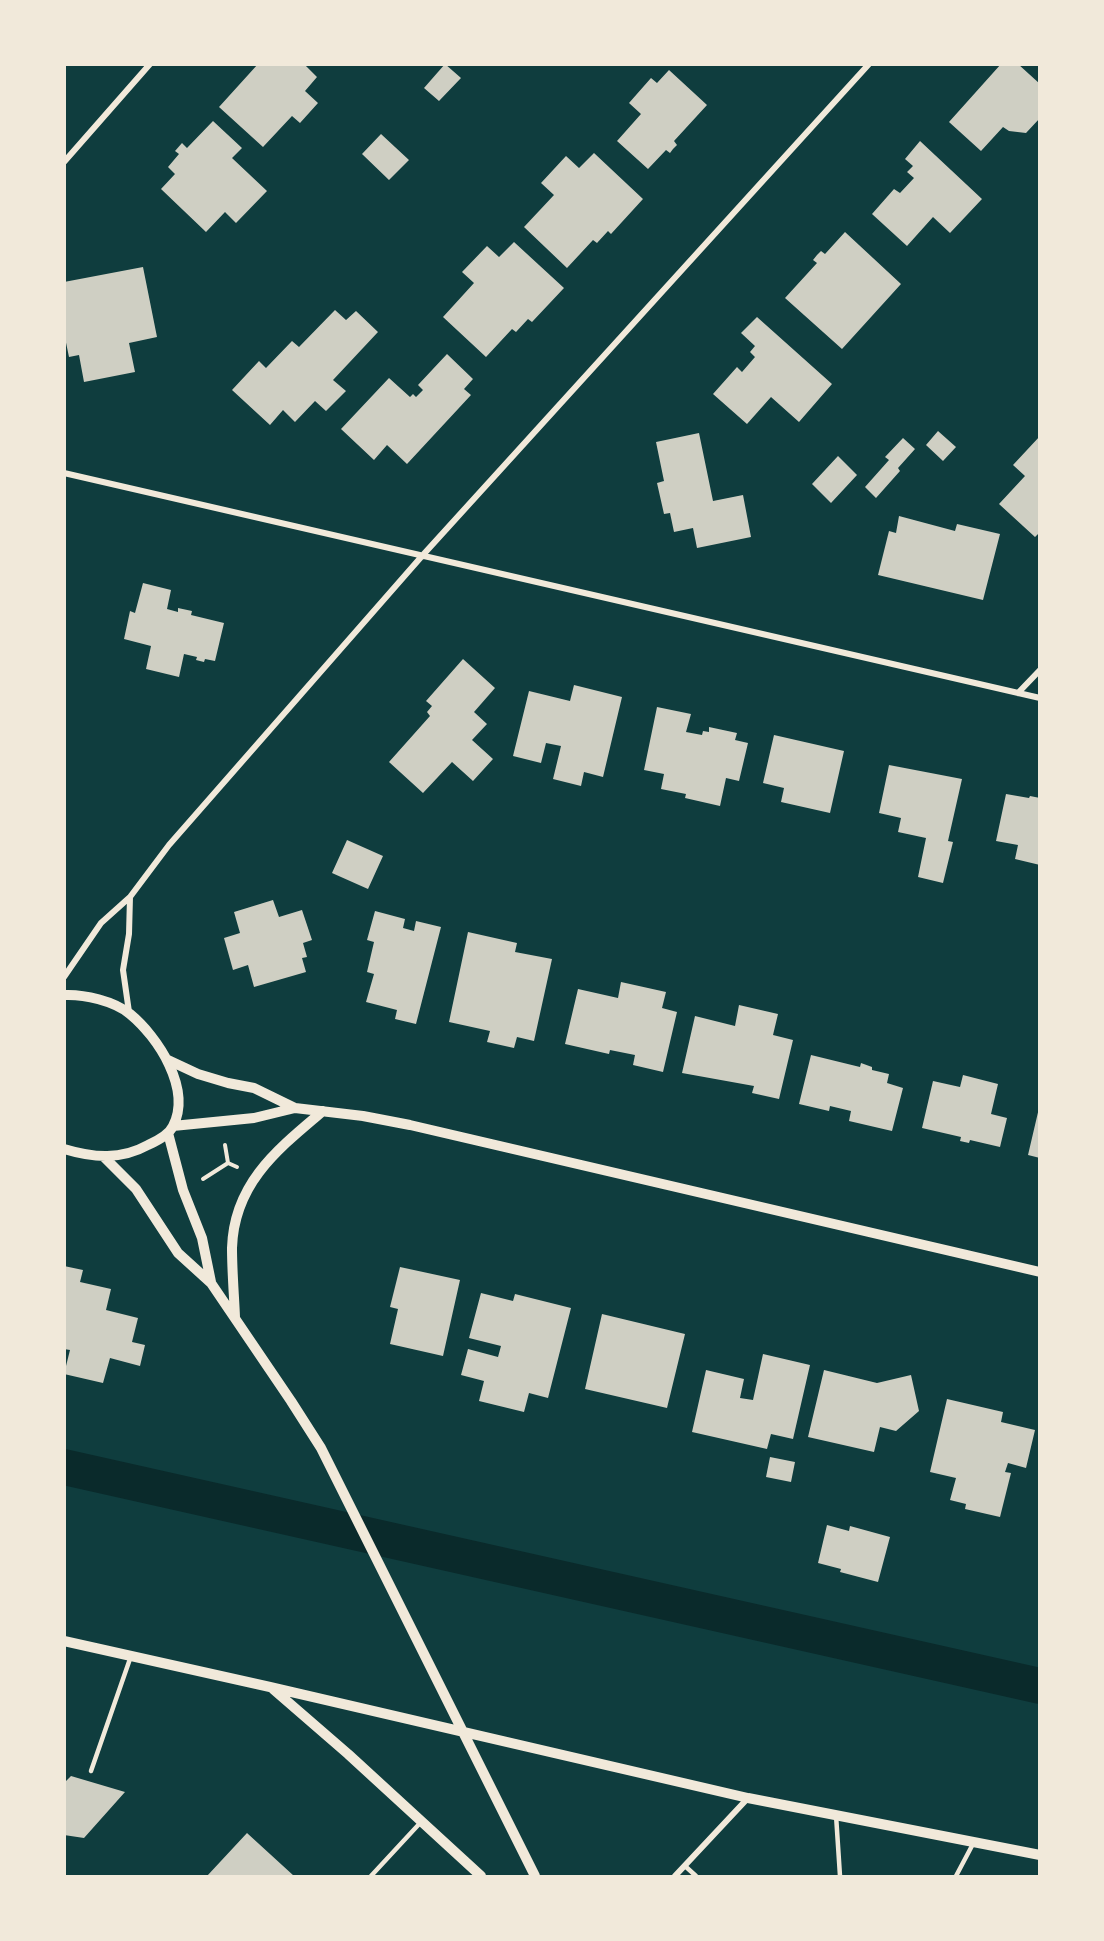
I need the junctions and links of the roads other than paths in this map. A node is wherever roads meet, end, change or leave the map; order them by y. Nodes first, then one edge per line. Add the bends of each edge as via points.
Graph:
1 (150, 64) edge
2 (869, 64) edge
3 (64, 162) edge
4 (64, 473) edge
5 (422, 556) junction
6 (1040, 670) edge
7 (1018, 693) junction
8 (1040, 698) edge
9 (129, 897) junction
10 (64, 977) edge
11 (64, 995) edge
12 (129, 1013) junction
13 (168, 1060) junction
14 (294, 1108) junction
15 (323, 1111) junction
16 (171, 1129) junction
17 (64, 1149) edge
18 (104, 1157) junction
19 (1040, 1272) edge
20 (212, 1283) junction
21 (235, 1317) junction
22 (64, 1641) edge
23 (131, 1656) junction
24 (270, 1687) junction
25 (464, 1731) junction
26 (91, 1771) dead end
27 (748, 1798) junction
28 (836, 1815) junction
29 (421, 1822) junction
30 (974, 1842) junction
31 (1040, 1855) edge
32 (685, 1866) junction
33 (371, 1876) edge
34 (481, 1876) edge
35 (535, 1876) edge
36 (675, 1876) edge
37 (696, 1876) edge
38 (840, 1876) edge
39 (956, 1876) edge

1 - 3 street
2 - 5 street
4 - 5 street
5 - 7 street
5 - 9 street via 184,828
6 - 7 street
7 - 8 street
9 - 10 street via 101,923
9 - 12 street via 129,934 123,970
11 - 12 street via 92,998
12 - 13 street
13 - 14 street via 198,1074 254,1088
13 - 16 street via 179,1099
14 - 15 street
14 - 16 street via 254,1118
15 - 19 street via 411,1125
15 - 21 street via 269,1158 246,1193 232,1246
16 - 18 street via 138,1151
16 - 20 street via 183,1190 202,1238
17 - 18 street
18 - 20 street via 136,1189 178,1253
20 - 21 street
21 - 25 street via 321,1448
22 - 23 street
23 - 24 street
23 - 26 lane
24 - 25 street
24 - 29 street
25 - 27 street
25 - 35 street
27 - 28 street
27 - 32 street
28 - 30 street
28 - 38 lane
29 - 33 lane
29 - 34 street
30 - 31 street
30 - 39 lane
32 - 36 street
32 - 37 lane

